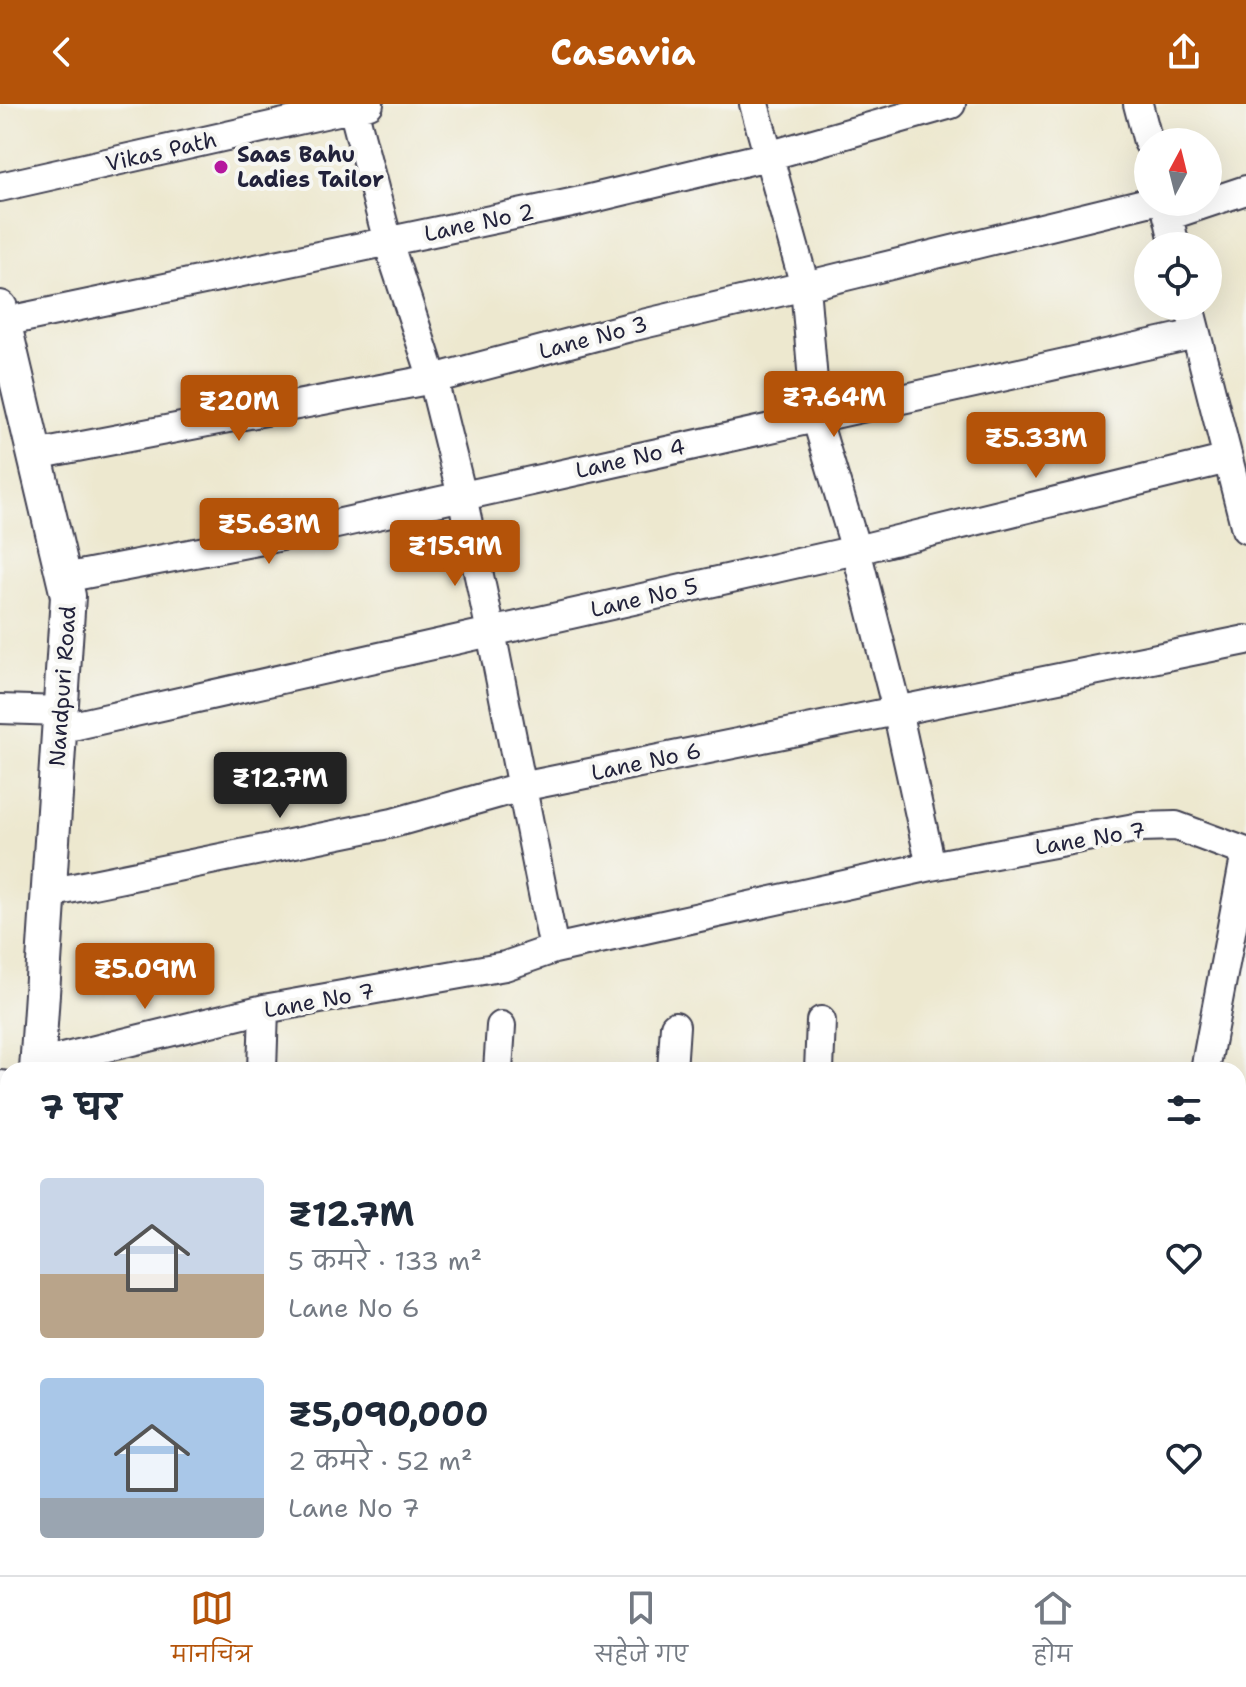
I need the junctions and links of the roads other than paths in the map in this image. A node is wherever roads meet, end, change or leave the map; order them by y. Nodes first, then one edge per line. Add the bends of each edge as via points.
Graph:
1 (754, 104) edge
2 (951, 104) edge
3 (1138, 104) edge
4 (361, 106) edge
5 (1144, 128) edge
6 (768, 156) junction
7 (0, 187) edge
8 (1246, 190) edge
9 (1222, 195) edge
10 (1134, 213) edge
11 (388, 242) junction
12 (805, 286) junction
13 (2, 315) edge
14 (1192, 320) edge
15 (1196, 334) junction
16 (433, 379) junction
17 (816, 417) junction
18 (35, 455) junction
19 (1228, 459) junction
20 (462, 496) junction
21 (1246, 529) edge
22 (856, 550) junction
23 (64, 578) junction
24 (491, 632) junction
25 (1246, 640) edge
26 (0, 709) edge
27 (897, 710) junction
28 (60, 720) junction
29 (521, 787) junction
30 (1246, 852) edge
31 (931, 866) junction
32 (49, 893) junction
33 (554, 949) junction
34 (264, 1009) junction
35 (821, 1021) dead end
36 (501, 1026) dead end
37 (675, 1026) dead end
38 (37, 1062) edge
39 (57, 1062) edge
40 (262, 1062) edge
41 (499, 1062) edge
42 (673, 1062) edge
43 (819, 1062) edge
44 (1207, 1062) edge

1 - 6 street
2 - 6 street, Lane No 2
3 - 5 street
4 - 7 street, Vikas Path
4 - 11 street
6 - 11 street, Lane No 2
6 - 12 street
8 - 9 street, Lane No 3
10 - 12 street, Lane No 3
11 - 13 street, Lane No 2
11 - 16 street
12 - 16 street, Lane No 3
12 - 17 street
13 - 18 street, Nandpuri Road
14 - 15 street
15 - 17 street, Lane No 4
15 - 19 street
16 - 18 street, Lane No 3
16 - 20 street
17 - 20 street, Lane No 4
17 - 22 street
18 - 23 street, Nandpuri Road
19 - 21 street
19 - 22 street, Lane No 5
20 - 23 street, Lane No 4
20 - 24 street
22 - 24 street, Lane No 5
22 - 27 street
23 - 28 street, Nandpuri Road via 68,596
24 - 28 street, Lane No 5
24 - 29 street
25 - 27 street, Lane No 6
26 - 28 street, Lane No 5
27 - 29 street, Lane No 6
27 - 31 street
28 - 32 street, Nandpuri Road
29 - 32 street, Lane No 6 via 393,823
29 - 33 street
30 - 31 street, Lane No 7 via 1176,826 1140,827
30 - 44 street
31 - 33 street, Lane No 7
32 - 38 street, Nandpuri Road
33 - 34 street, Lane No 7 via 505,966
34 - 39 street, Lane No 7
34 - 40 street
35 - 43 street
36 - 41 street
37 - 42 street

